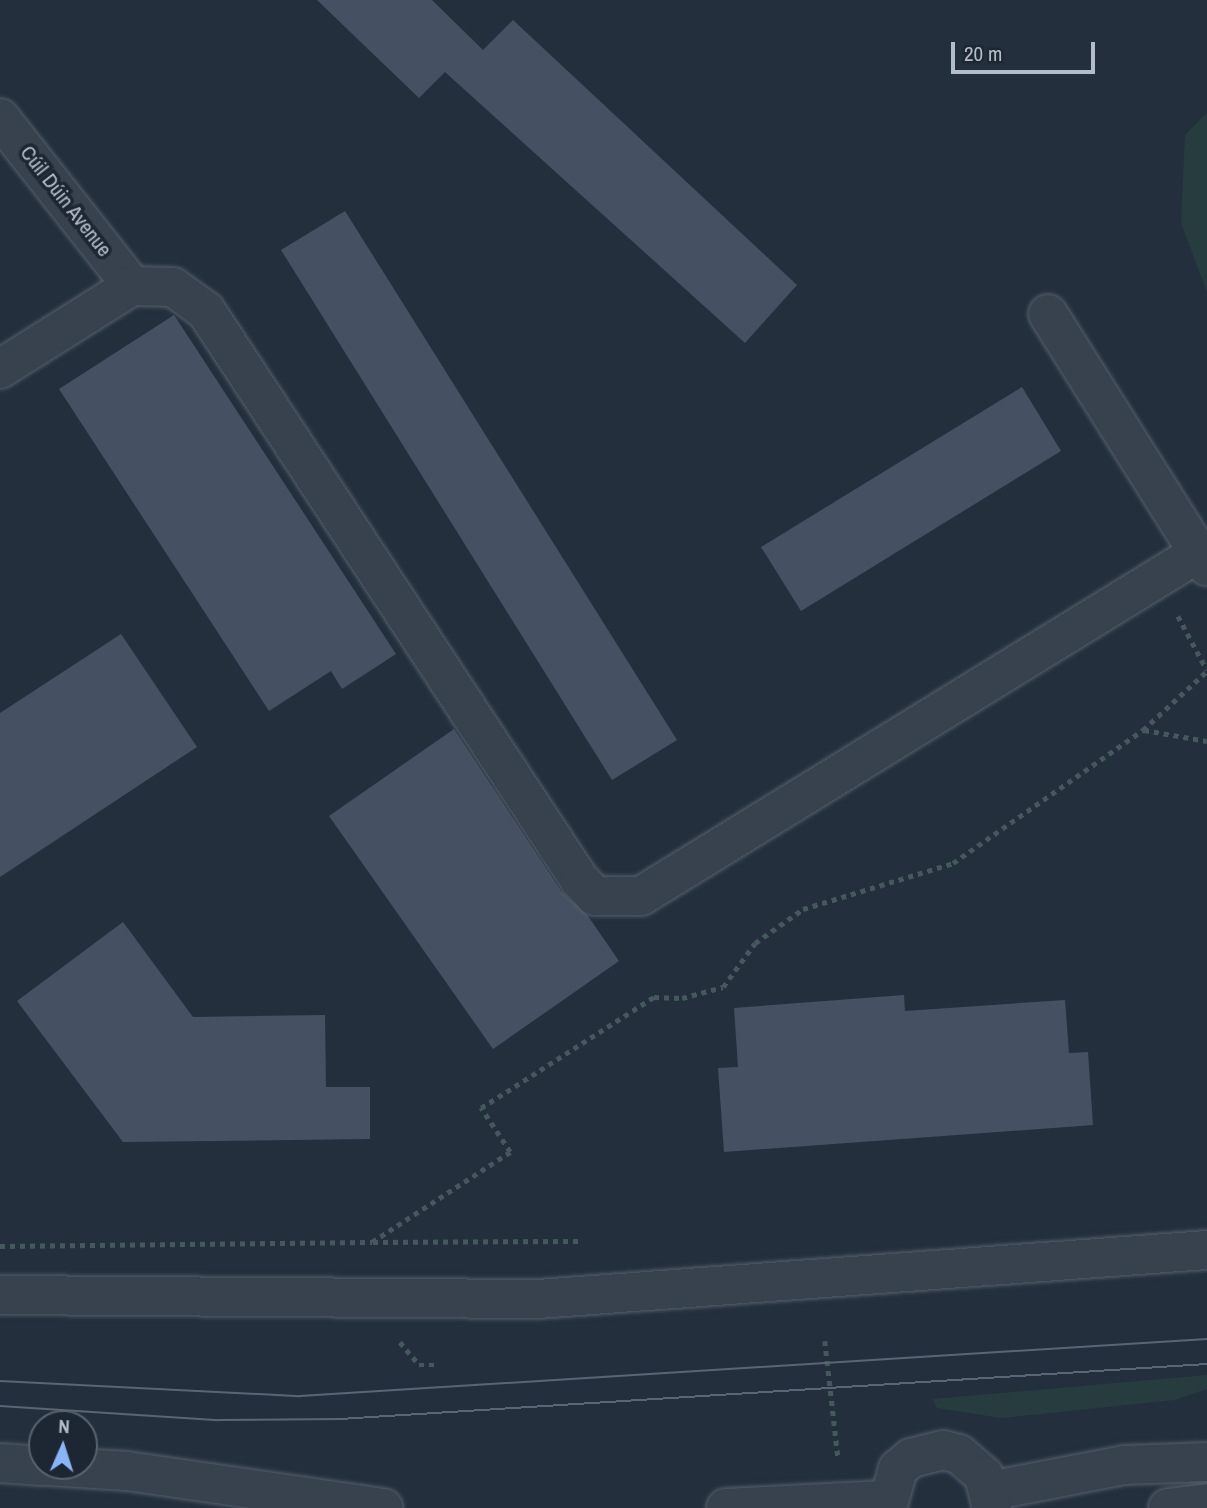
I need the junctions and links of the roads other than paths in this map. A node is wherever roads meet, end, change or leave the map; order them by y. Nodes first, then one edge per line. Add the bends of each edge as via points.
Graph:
1 (0, 118) edge
2 (132, 286) junction
3 (1048, 314) dead end
4 (0, 369) edge
5 (1203, 559) edge
6 (1207, 1250) edge
7 (0, 1295) edge
8 (1207, 1462) edge
9 (0, 1463) edge
10 (28, 1465) edge
11 (98, 1475) edge
12 (213, 1495) edge
13 (991, 1499) edge
14 (1207, 1503) edge
15 (886, 1504) edge
16 (383, 1508) edge
17 (726, 1508) edge
18 (1168, 1508) edge

1 - 2 street, Cúil Dúin Avenue
2 - 4 street
2 - 5 street via 173,287 206,311 571,867 595,896 641,896 1157,578
3 - 5 street
6 - 7 street via 538,1298
8 - 13 street via 1124,1465
9 - 10 street
11 - 12 street
12 - 16 street
13 - 15 street via 973,1463 943,1450 911,1458 890,1483
14 - 18 street
15 - 17 street

